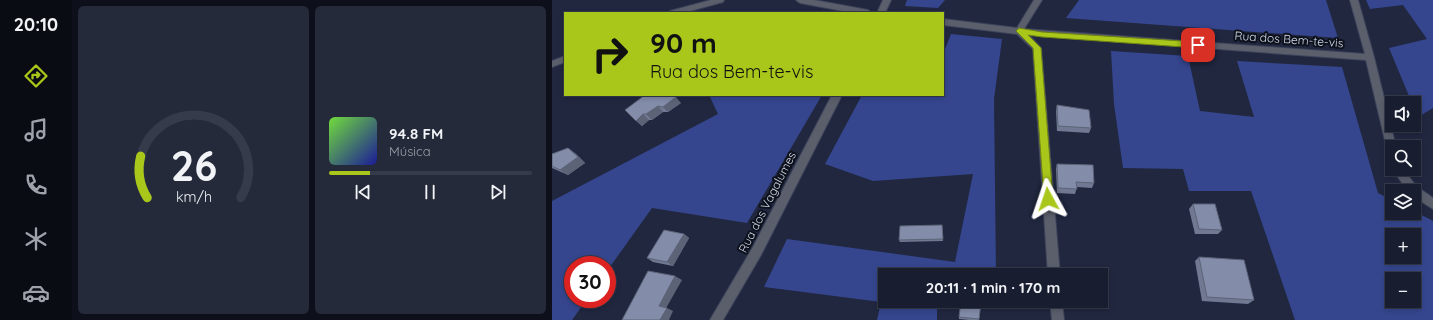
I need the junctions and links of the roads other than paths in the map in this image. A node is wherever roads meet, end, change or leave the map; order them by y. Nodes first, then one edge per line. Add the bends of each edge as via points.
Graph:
1 (720, 0) edge
2 (800, 0) edge
3 (887, 0) edge
4 (1038, 0) edge
5 (1354, 0) edge
6 (677, 12) edge
7 (863, 12) edge
8 (881, 12) edge
9 (944, 22) edge
10 (1019, 31) junction
11 (1370, 57) junction
12 (564, 59) edge
13 (552, 64) edge
14 (836, 96) edge
15 (1390, 140) edge
16 (1402, 176) edge
17 (1433, 204) edge
18 (1053, 268) edge
19 (1057, 308) edge
20 (716, 320) edge
21 (1058, 320) edge

1 - 6 street
2 - 7 street
3 - 8 street
4 - 10 street
5 - 11 street
9 - 10 street, Rua dos Bem-te-vis
10 - 11 street, Rua dos Bem-te-vis
10 - 18 street via 1037,48
11 - 15 street
12 - 13 street
14 - 20 street, Rua dos Vagalumes via 757,251
16 - 17 street via 1408,186
19 - 21 street

